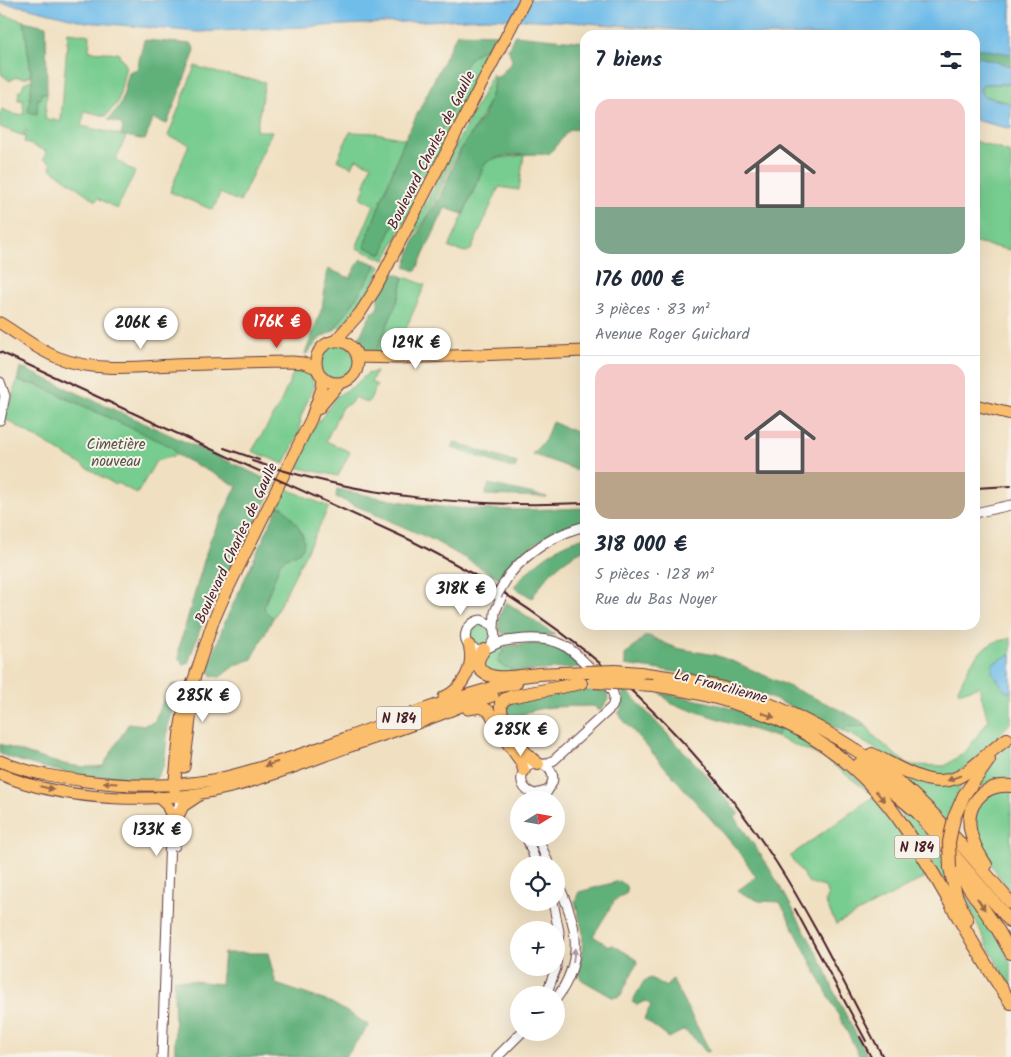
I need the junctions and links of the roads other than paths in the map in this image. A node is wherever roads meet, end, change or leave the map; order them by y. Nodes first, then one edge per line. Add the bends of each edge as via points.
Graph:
1 (525, 0) edge
2 (360, 313) junction
3 (1, 325) edge
4 (335, 341) junction
5 (580, 351) edge
6 (355, 353) junction
7 (318, 354) junction
8 (393, 358) junction
9 (292, 362) junction
10 (356, 370) junction
11 (320, 373) junction
12 (0, 382) edge
13 (340, 383) junction
14 (980, 406) edge
15 (1011, 414) edge
16 (311, 419) junction
17 (0, 420) edge
18 (1011, 504) edge
19 (980, 507) edge
20 (980, 512) edge
21 (580, 528) edge
22 (580, 534) edge
23 (511, 577) junction
24 (499, 596) junction
25 (481, 620) junction
26 (494, 631) junction
27 (510, 640) junction
28 (469, 645) junction
29 (487, 648) junction
30 (583, 678) junction
31 (492, 692) junction
32 (456, 708) junction
33 (825, 730) junction
34 (803, 731) junction
35 (1009, 736) edge
36 (327, 745) junction
37 (562, 753) junction
38 (181, 755) junction
39 (0, 762) edge
40 (541, 764) junction
41 (524, 771) junction
42 (0, 774) edge
43 (552, 778) junction
44 (212, 780) junction
45 (158, 784) junction
46 (1011, 786) edge
47 (527, 790) edge
48 (548, 791) edge
49 (206, 792) junction
50 (899, 796) junction
51 (127, 797) junction
52 (158, 798) junction
53 (175, 798) junction
54 (936, 818) junction
55 (565, 899) edge
56 (1011, 901) edge
57 (1011, 915) edge
58 (1011, 922) edge
59 (1011, 953) edge
60 (561, 976) edge
61 (567, 982) junction
62 (564, 986) edge
63 (1001, 988) junction
64 (1011, 1003) edge
65 (513, 1041) edge
66 (162, 1057) edge
67 (497, 1057) edge

1 - 2 main road, Boulevard Charles de Gaulle
2 - 4 main road, Boulevard Charles de Gaulle
2 - 6 main road, Boulevard Charles de Gaulle via 352,336
3 - 9 main road via 46,353 67,361 97,366 137,368
4 - 6 main road via 345,343
4 - 7 main road
5 - 8 main road
6 - 8 main road
6 - 10 main road
7 - 9 main road
7 - 11 main road via 316,361
8 - 10 main road
9 - 11 main road via 303,363
10 - 13 main road via 351,378
11 - 13 main road via 331,382
11 - 16 main road, Boulevard Charles de Gaulle via 321,391
12 - 17 street via 5,396
13 - 16 main road, Boulevard Charles de Gaulle
14 - 15 main road
16 - 38 main road, Boulevard Charles de Gaulle via 213,622 186,696 180,730
18 - 19 street
18 - 20 street
21 - 23 street via 540,547 517,566
22 - 23 street via 542,551
23 - 24 street, bridge
24 - 25 street
24 - 26 street
25 - 26 street
25 - 28 street via 467,628 465,637
26 - 27 street via 500,638
26 - 29 street via 494,640
27 - 29 street
27 - 37 street via 559,642 613,690 612,707
28 - 29 street via 475,649
28 - 36 main road via 468,669 460,687 452,693 332,738
29 - 30 highway via 478,659 478,665 490,676
30 - 31 highway, La Francilienne / N 184 via 532,680
30 - 33 highway, La Francilienne / N 184, bridge via 615,671 700,682 744,694
30 -> 34 highway, La Francilienne / N 184, bridge via 594,682 653,685 700,694 739,704
30 - 40 highway via 506,698 501,703 501,712 510,732 529,756
31 - 32 main road, N 184
31 - 36 main road, N 184 via 440,704
32 - 41 main road via 481,707 489,711 522,762
32 - 49 main road, N 184 via 276,774
35 -> 33 highway via 959,777 935,782
33 - 54 highway, La Francilienne / N 184 via 881,768 920,800
34 - 50 highway via 861,765
34 -> 63 highway, La Francilienne / N 184 via 855,769 894,813
35 - 63 highway, bridge via 964,795 954,818 949,842 956,895
36 -> 44 main road, N 184
37 - 40 street via 549,764
37 - 43 street
38 - 44 main road via 196,777
38 - 45 main road via 169,776
38 - 53 main road, Boulevard Charles de Gaulle
45 -> 39 main road, N 184 via 64,778
40 - 41 street via 530,765
40 - 43 street via 550,771
41 - 47 street via 522,782
42 -> 51 main road, N 184 via 64,792
43 - 48 street
44 - 53 main road, N 184
45 - 53 main road, N 184
46 - 56 highway via 996,787 981,794 973,803 968,820 979,853
49 - 53 main road, N 184
49 - 53 main road via 186,803
50 - 58 highway via 933,830
50 -> 59 highway via 975,895
51 - 52 main road, N 184
51 - 53 main road via 141,792 161,792
52 - 53 main road, N 184
52 - 53 main road via 167,805
53 - 66 street, Boulevard Charles de Gaulle
54 - 56 highway, La Francilienne / N 184
54 - 57 highway
61 -> 55 street via 574,959 575,930
60 - 61 street
61 - 62 street
63 - 64 highway, La Francilienne / N 184
65 - 67 street

